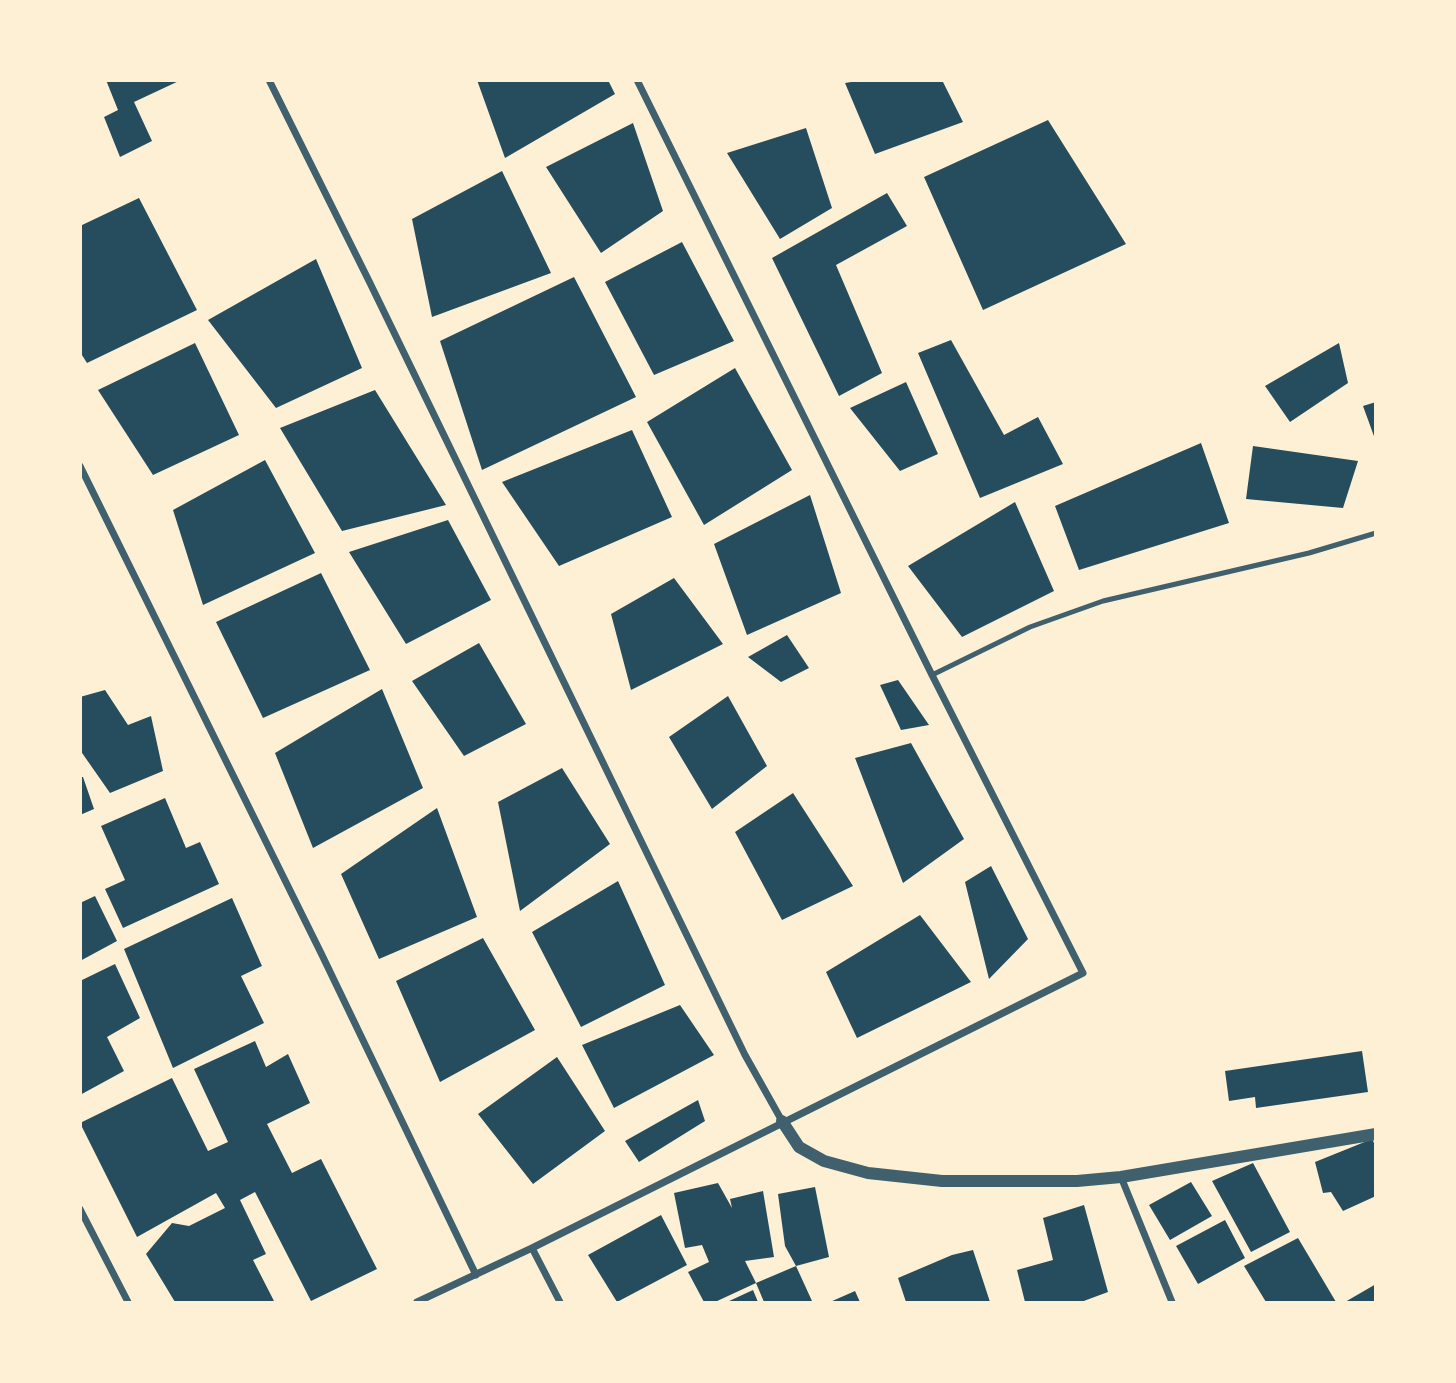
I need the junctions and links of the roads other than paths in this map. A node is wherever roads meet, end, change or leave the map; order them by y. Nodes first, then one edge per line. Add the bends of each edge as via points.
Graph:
1 (268, 80) edge
2 (636, 80) edge
3 (80, 466) edge
4 (1376, 533) edge
5 (932, 675) junction
6 (782, 1121) junction
7 (1376, 1134) edge
8 (1121, 1177) junction
9 (80, 1209) edge
10 (532, 1248) junction
11 (476, 1275) junction
12 (128, 1303) edge
13 (417, 1303) edge
14 (560, 1303) edge
15 (1172, 1303) edge

1 - 6 street via 745,1055
2 - 5 street
3 - 11 street
4 - 5 lane via 1102,601 1030,626
5 - 6 street via 1083,973
6 - 8 street via 799,1147 824,1161 899,1178 1038,1182
6 - 10 street
7 - 8 street
8 - 15 street
9 - 12 street
10 - 11 street
10 - 14 street
11 - 13 street

